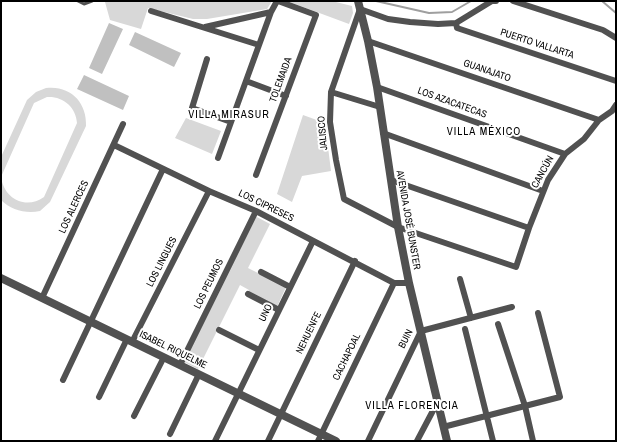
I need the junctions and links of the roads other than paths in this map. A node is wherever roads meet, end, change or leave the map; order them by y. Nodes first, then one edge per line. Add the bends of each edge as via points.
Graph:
1 (78, 1) edge
2 (92, 1) edge
3 (277, 1) edge
4 (496, 1) edge
5 (513, 1) edge
6 (359, 5) edge
7 (151, 11) dead end
8 (271, 12) junction
9 (456, 23) junction
10 (204, 27) junction
11 (616, 38) edge
12 (368, 41) junction
13 (259, 44) junction
14 (208, 59) dead end
15 (246, 81) junction
16 (616, 81) edge
17 (377, 87) junction
18 (332, 92) junction
19 (286, 96) junction
20 (616, 105) edge
21 (380, 107) junction
22 (599, 120) junction
23 (231, 122) junction
24 (123, 124) dead end
25 (383, 133) junction
26 (114, 145) junction
27 (565, 154) junction
28 (218, 158) dead end
29 (162, 169) junction
30 (256, 175) dead end
31 (391, 180) junction
32 (209, 191) junction
33 (543, 191) junction
34 (256, 211) junction
35 (398, 227) junction
36 (529, 228) junction
37 (313, 241) junction
38 (355, 261) junction
39 (261, 272) dead end
40 (1, 278) edge
41 (460, 279) dead end
42 (394, 283) junction
43 (409, 283) junction
44 (290, 287) junction
45 (248, 294) dead end
46 (42, 298) junction
47 (512, 307) dead end
48 (279, 310) junction
49 (538, 313) dead end
50 (471, 318) junction
51 (90, 321) junction
52 (498, 324) dead end
53 (464, 329) dead end
54 (219, 330) dead end
55 (421, 331) junction
56 (130, 340) junction
57 (259, 350) junction
58 (164, 357) junction
59 (180, 365) junction
60 (199, 374) junction
61 (63, 380) dead end
62 (237, 393) junction
63 (99, 398) dead end
64 (437, 403) junction
65 (525, 406) junction
66 (281, 414) junction
67 (134, 416) dead end
68 (486, 416) junction
69 (443, 427) junction
70 (170, 434) dead end
71 (320, 438) edge
72 (215, 441) edge
73 (268, 441) edge
74 (336, 441) edge
75 (368, 441) edge
76 (417, 441) edge
77 (447, 441) edge
78 (493, 441) edge
79 (534, 441) edge

1 - 2 lane via 84,4
3 - 8 street
3 - 19 street, TOLEMAIDA via 316,15
4 - 9 street
5 - 11 street via 603,30
6 - 9 street via 388,19 438,24
6 - 12 street, AVENIDA JOSÉ BUNSTER
6 - 18 street, JALISCO
7 - 10 street
8 - 10 street
8 - 13 street
9 - 16 street, PUERTO VALLARTA via 457,28
10 - 13 street
12 - 17 street, AVENIDA JOSÉ BUNSTER
12 - 22 street, GUANAJATO
13 - 15 street
14 - 23 street via 192,108
15 - 19 street
15 - 23 street
17 - 21 street, AVENIDA JOSÉ BUNSTER
17 - 27 street, LOS AZACATECAS
18 - 21 street
18 - 35 street, JALISCO via 330,122 344,199
19 - 30 street, TOLEMAIDA
20 - 22 street, CANCÚN
21 - 25 street, AVENIDA JOSÉ BUNSTER
22 - 27 street, CANCÚN via 584,139
23 - 28 street
24 - 26 street, LOS ALERCES
25 - 31 street, AVENIDA JOSÉ BUNSTER
25 - 33 street
26 - 29 street, LOS CIPRESES
26 - 46 street, LOS ALERCES
27 - 33 street, CANCÚN
29 - 32 street, LOS CIPRESES
29 - 51 street
31 - 35 street, AVENIDA JOSÉ BUNSTER
31 - 36 street
32 - 34 street, LOS CIPRESES
32 - 56 street, LOS LINGUES
33 - 36 street, CANCÚN
34 - 37 street, LOS CIPRESES
34 - 59 street, LOS PEUMOS
35 - 36 street, CANCÚN via 516,267
35 - 43 street, AVENIDA JOSÉ BUNSTER
37 - 38 street, LOS CIPRESES
37 - 44 street, UNO
38 - 42 street, LOS CIPRESES
38 - 66 street, NEHUENFE
39 - 44 street
40 - 46 street, ISABEL RIQUELME
41 - 50 street
42 - 43 street, LOS CIPRESES
42 - 71 street, CACHAPOAL
43 - 55 street, AVENIDA JOSÉ BUNSTER
44 - 48 street, UNO
45 - 48 street
46 - 51 street, ISABEL RIQUELME
47 - 50 street, BUIN
48 - 57 street, UNO
49 - 65 street via 560,397
50 - 55 street, BUIN
51 - 56 street, ISABEL RIQUELME
51 - 61 street
52 - 65 street
53 - 68 street
54 - 57 street
55 - 64 street, AVENIDA JOSÉ BUNSTER
55 - 75 street, BUIN
56 - 58 street, ISABEL RIQUELME
56 - 63 street, LOS LINGUES
57 - 62 street, UNO
58 - 59 street, ISABEL RIQUELME
58 - 67 street
59 - 60 street, ISABEL RIQUELME
60 - 62 street, ISABEL RIQUELME
60 - 70 street
62 - 66 street, ISABEL RIQUELME
62 - 72 street, UNO
64 - 69 street, AVENIDA JOSÉ BUNSTER
64 - 76 street
65 - 68 street
65 - 79 street
66 - 71 street, ISABEL RIQUELME
66 - 73 street, NEHUENFE
68 - 69 street
68 - 78 street
69 - 77 street, AVENIDA JOSÉ BUNSTER
71 - 74 street, ISABEL RIQUELME

